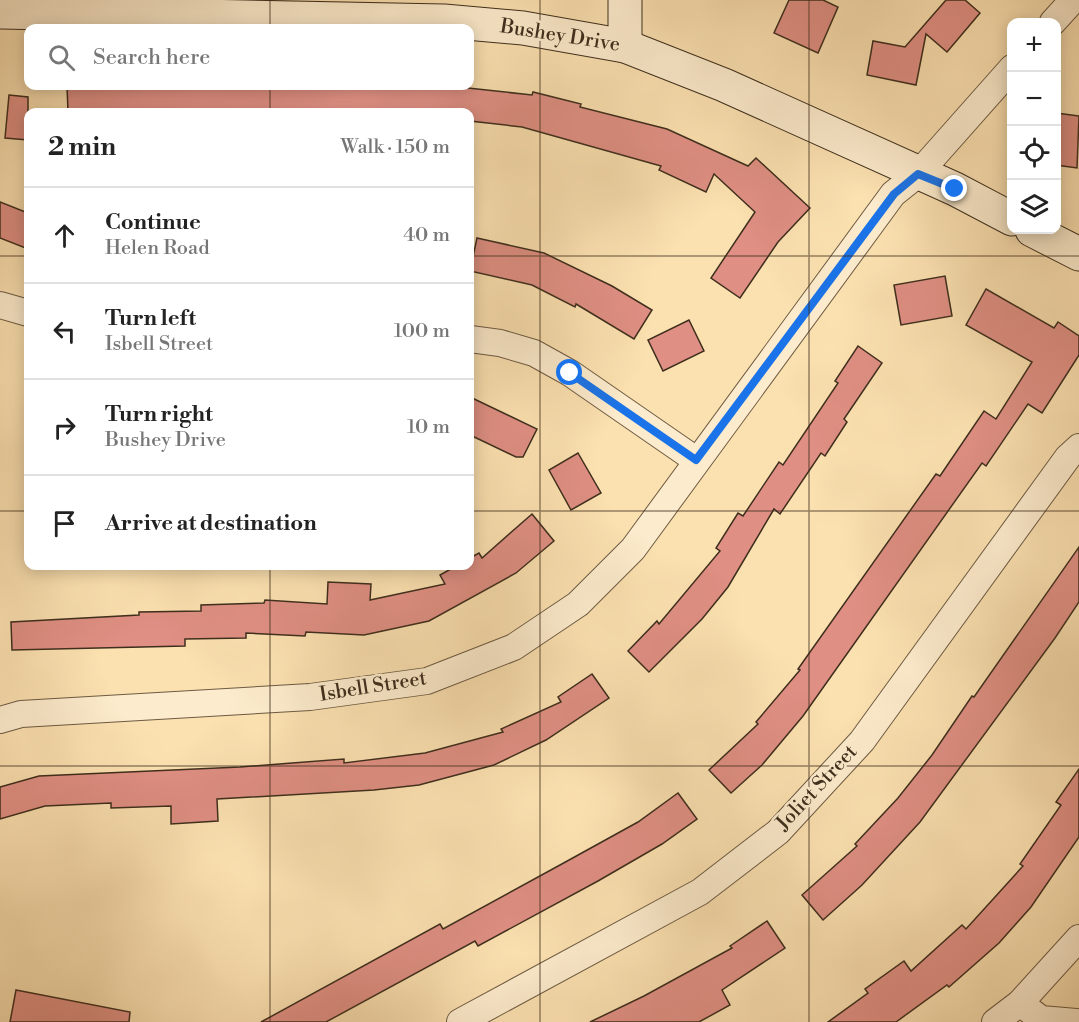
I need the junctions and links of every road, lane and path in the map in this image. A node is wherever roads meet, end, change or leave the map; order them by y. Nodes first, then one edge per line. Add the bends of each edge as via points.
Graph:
1 (625, 0) edge
2 (1073, 0) edge
3 (0, 12) edge
4 (1057, 18) edge
5 (626, 46) junction
6 (1007, 72) edge
7 (918, 174) junction
8 (1007, 217) edge
9 (1040, 234) edge
10 (1079, 254) edge
11 (0, 305) edge
12 (24, 312) edge
13 (474, 340) edge
14 (1079, 447) edge
15 (696, 460) junction
16 (0, 720) edge
17 (1079, 938) edge
18 (1020, 1003) junction
19 (460, 1022) edge
20 (995, 1022) edge
21 (1076, 1022) edge

1 - 5 street
2 - 4 street
3 - 5 street, Bushey Drive via 444,21 523,28
5 - 7 street, Bushey Drive via 724,85
6 - 7 street, Isbell Street
7 - 8 street, Bushey Drive
7 - 15 street, Isbell Street via 894,194
9 - 10 street
11 - 12 street
13 - 15 street via 534,353 570,373
14 - 19 street, Joliet Street via 862,741 778,832 700,892
15 - 16 street, Isbell Street via 633,549 578,604 514,647 427,681 310,697 21,714
17 - 18 street
18 - 20 street
18 - 21 street via 1041,1019

